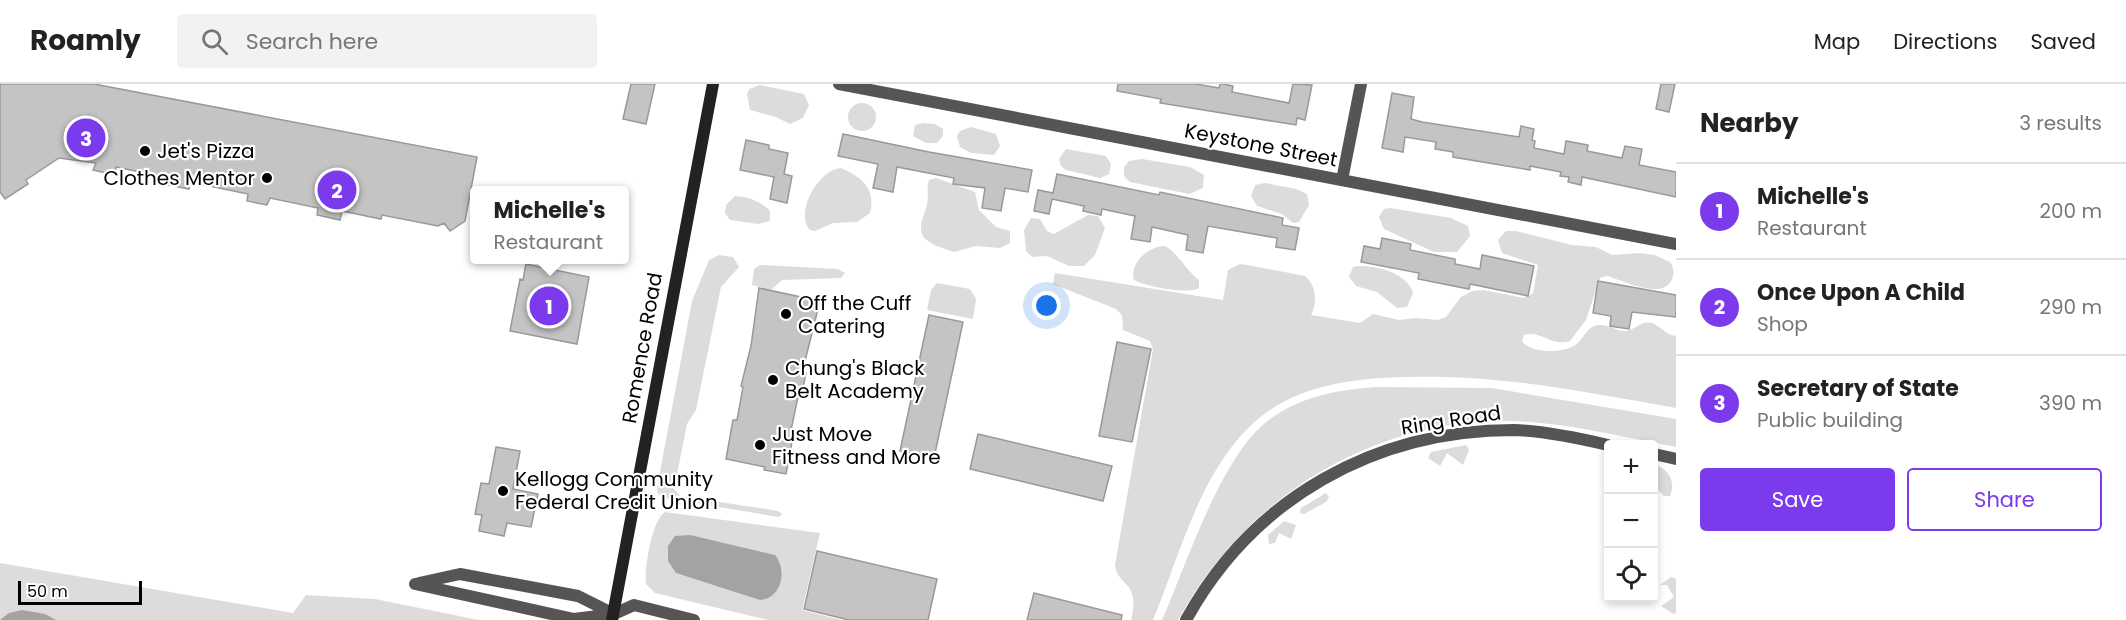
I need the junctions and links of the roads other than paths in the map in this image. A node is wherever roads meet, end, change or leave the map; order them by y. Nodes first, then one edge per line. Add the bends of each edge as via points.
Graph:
1 (713, 84) edge
2 (839, 84) edge
3 (1361, 84) edge
4 (1342, 180) junction
5 (1676, 244) edge
6 (1604, 444) edge
7 (1658, 455) edge
8 (1676, 459) edge
9 (615, 618) edge
10 (694, 620) edge
11 (1186, 620) edge

1 - 9 street, Romence Road
2 - 4 street, Keystone Street
3 - 4 street
4 - 5 street, Keystone Street
6 - 11 street, Ring Road via 1534,432 1496,431 1420,441 1357,462 1297,494 1262,522 1222,566
7 - 8 street
9 - 9 street via 578,596 460,574 415,584 574,619
9 - 10 street via 634,605

